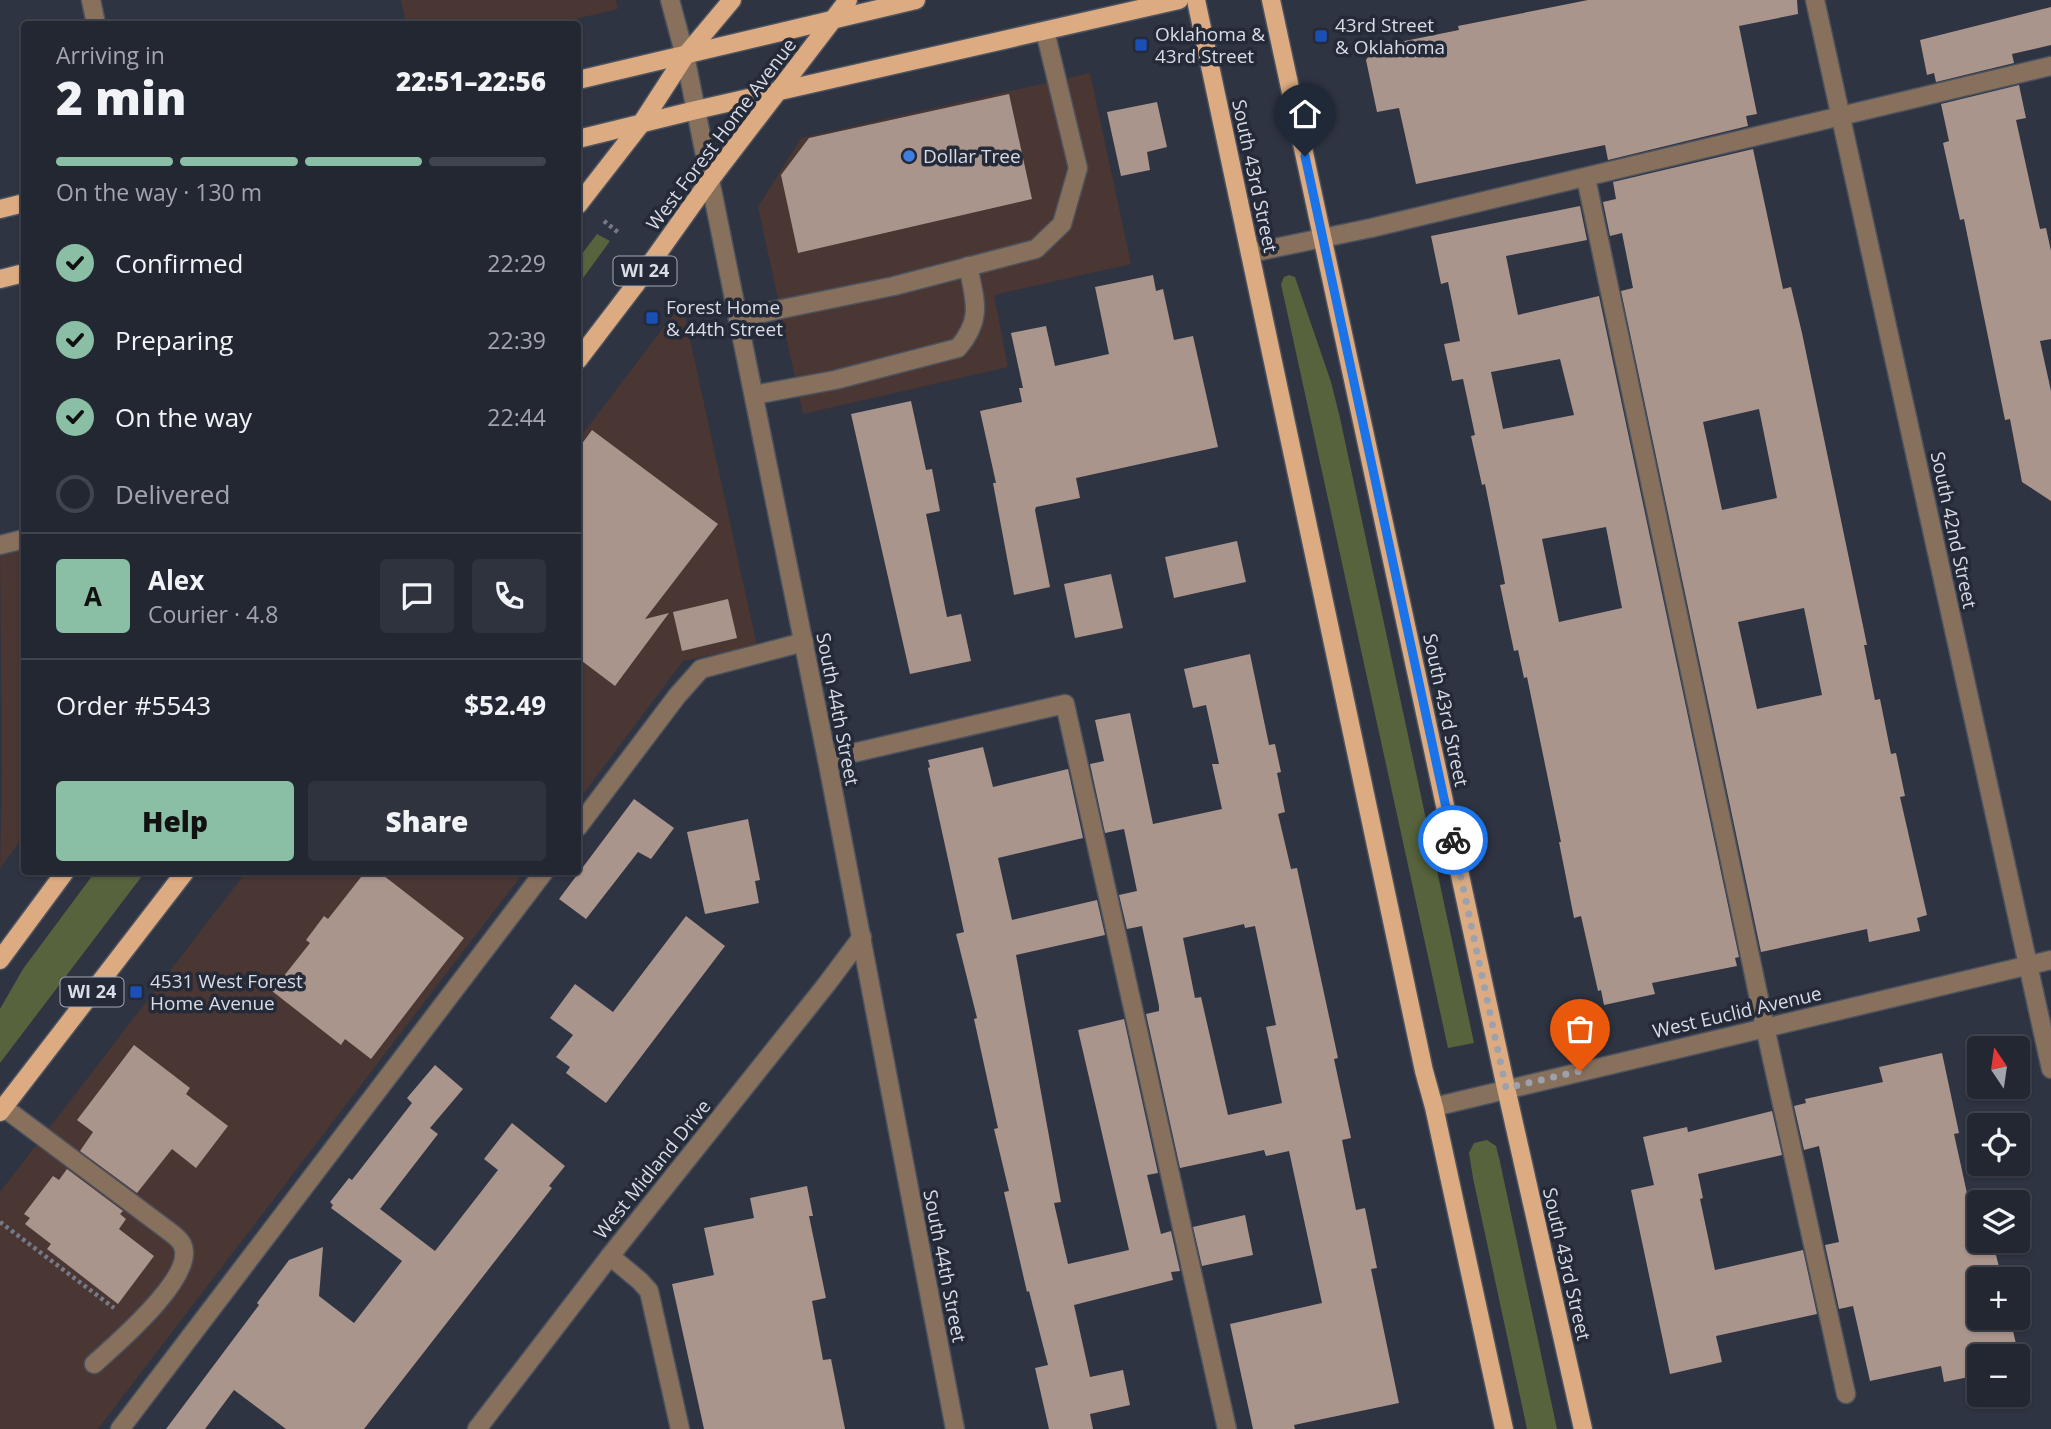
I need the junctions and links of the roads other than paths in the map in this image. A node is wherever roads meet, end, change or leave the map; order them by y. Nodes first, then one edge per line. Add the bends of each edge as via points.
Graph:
1 (91, 0) edge
2 (670, 0) edge
3 (732, 0) edge
4 (848, 0) edge
5 (916, 0) edge
6 (1179, 0) edge
7 (1196, 0) edge
8 (1271, 0) edge
9 (1815, 0) edge
10 (834, 20) junction
11 (95, 21) edge
12 (1045, 31) junction
13 (685, 57) junction
14 (2051, 66) edge
15 (581, 79) edge
16 (777, 92) junction
17 (696, 110) junction
18 (1842, 117) junction
19 (641, 124) junction
20 (581, 138) edge
21 (1586, 178) junction
22 (710, 180) junction
23 (581, 201) edge
24 (21, 204) edge
25 (0, 209) edge
26 (1322, 238) junction
27 (1250, 253) junction
28 (968, 266) junction
29 (21, 274) edge
30 (0, 279) edge
31 (738, 318) junction
32 (581, 356) edge
33 (754, 395) junction
34 (21, 540) edge
35 (0, 545) edge
36 (804, 642) junction
37 (827, 759) junction
38 (581, 823) edge
39 (63, 875) edge
40 (183, 875) edge
41 (542, 875) edge
42 (862, 937) junction
43 (0, 960) edge
44 (2051, 960) edge
45 (2028, 965) junction
46 (1765, 1027) junction
47 (2051, 1069) edge
48 (1506, 1088) junction
49 (1434, 1107) junction
50 (2, 1110) edge
51 (610, 1256) junction
52 (94, 1364) dead end
53 (1846, 1394) dead end
54 (120, 1429) edge
55 (477, 1429) edge
56 (680, 1429) edge
57 (955, 1429) edge
58 (1227, 1429) edge
59 (1504, 1429) edge
60 (1583, 1429) edge

1 - 11 street
2 - 13 street, South 44th Street
3 - 13 main road
4 - 10 main road, West Forest Home Avenue / WI 24
5 - 10 main road
6 - 12 main road
7 - 27 main road, South 43rd Street
8 - 26 main road, South 43rd Street
9 - 18 street, South 42nd Street
10 - 13 main road
10 - 16 main road, West Forest Home Avenue / WI 24
12 - 16 main road
12 - 28 street via 1078,168 1062,224 1036,248
13 - 15 main road
13 - 17 street, South 44th Street
13 - 19 main road
14 - 18 street
16 - 17 main road
16 - 22 main road, West Forest Home Avenue / WI 24
17 - 19 main road
17 - 22 street, South 44th Street
18 - 21 street
18 - 45 street, South 42nd Street
19 - 20 main road
19 - 23 main road
21 - 26 street
21 - 46 street
22 - 31 street, South 44th Street
22 - 32 main road, West Forest Home Avenue / WI 24
24 - 25 main road
26 - 27 street
26 - 48 main road, South 43rd Street
27 - 49 main road, South 43rd Street
28 - 31 street
28 - 33 street via 976,308 971,333 958,348 835,380
29 - 30 main road
31 - 33 street, South 44th Street
33 - 36 street, South 44th Street
34 - 35 street
36 - 37 street, South 44th Street
36 - 38 street via 701,669
37 - 42 street, South 44th Street
37 - 58 street via 1065,704
39 - 43 main road
40 - 50 main road, WI 24
41 - 54 street
42 - 51 street, West Midland Drive
42 - 57 street, South 44th Street
44 - 45 street, West Euclid Avenue
45 - 46 street, West Euclid Avenue
45 - 47 street, South 42nd Street
46 - 48 street, West Euclid Avenue
46 - 53 street
48 - 49 street, West Euclid Avenue
48 - 60 main road, South 43rd Street
49 - 59 main road, South 43rd Street
50 - 52 street via 182,1244 184,1259 178,1275 138,1325
51 - 55 street, West Midland Drive
51 - 56 street via 649,1291

